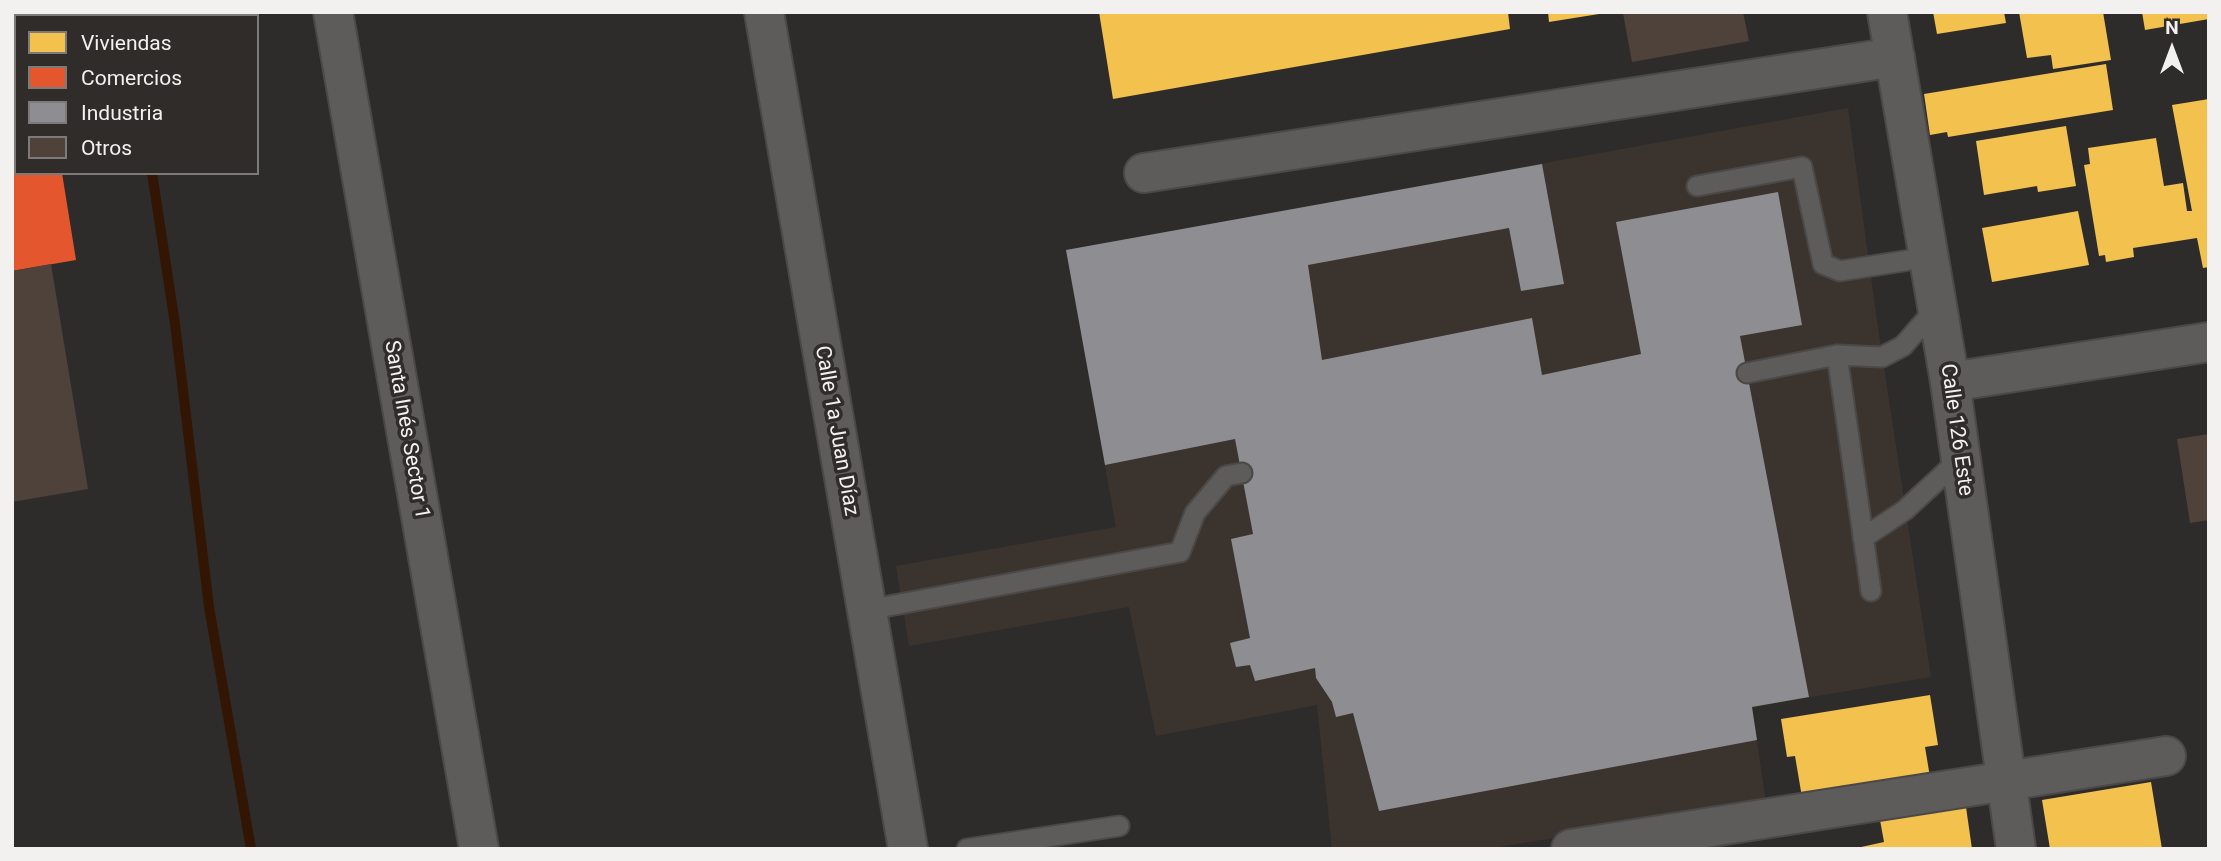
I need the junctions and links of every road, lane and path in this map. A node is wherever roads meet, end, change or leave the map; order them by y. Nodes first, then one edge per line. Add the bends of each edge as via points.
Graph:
1 (333, 12) edge
2 (764, 12) edge
3 (1887, 12) edge
4 (1895, 57) junction
5 (1144, 173) dead end
6 (1697, 186) dead end
7 (1929, 257) junction
8 (1937, 306) junction
9 (2209, 342) edge
10 (1837, 355) junction
11 (1747, 373) dead end
12 (1950, 382) junction
13 (1960, 459) junction
14 (1242, 473) dead end
15 (1863, 538) junction
16 (1871, 591) dead end
17 (867, 610) junction
18 (2166, 756) dead end
19 (2006, 781) junction
20 (1119, 826) dead end
21 (479, 849) edge
22 (908, 849) edge
23 (967, 849) edge
24 (1572, 849) edge
25 (2016, 849) edge

1 - 21 street, Santa Inés Sector 1
2 - 17 street, Calle 1a Juan Díaz
3 - 4 street, Calle 126 Este
4 - 5 street
4 - 7 street, Calle 126 Este
6 - 7 lane via 1802,167 1823,264 1840,271
7 - 8 street, Calle 126 Este
8 - 10 lane via 1903,346 1882,357
8 - 12 street, Calle 126 Este
9 - 12 street
10 - 11 lane
10 - 15 lane
12 - 13 street, Calle 126 Este
13 - 15 lane via 1905,510
13 - 19 street, Calle 126 Este
14 - 17 lane via 1226,476 1195,513 1180,552
15 - 16 lane
17 - 22 street, Calle 1a Juan Díaz
18 - 19 street
19 - 24 street
19 - 25 street, Calle 126 Este
20 - 23 lane

